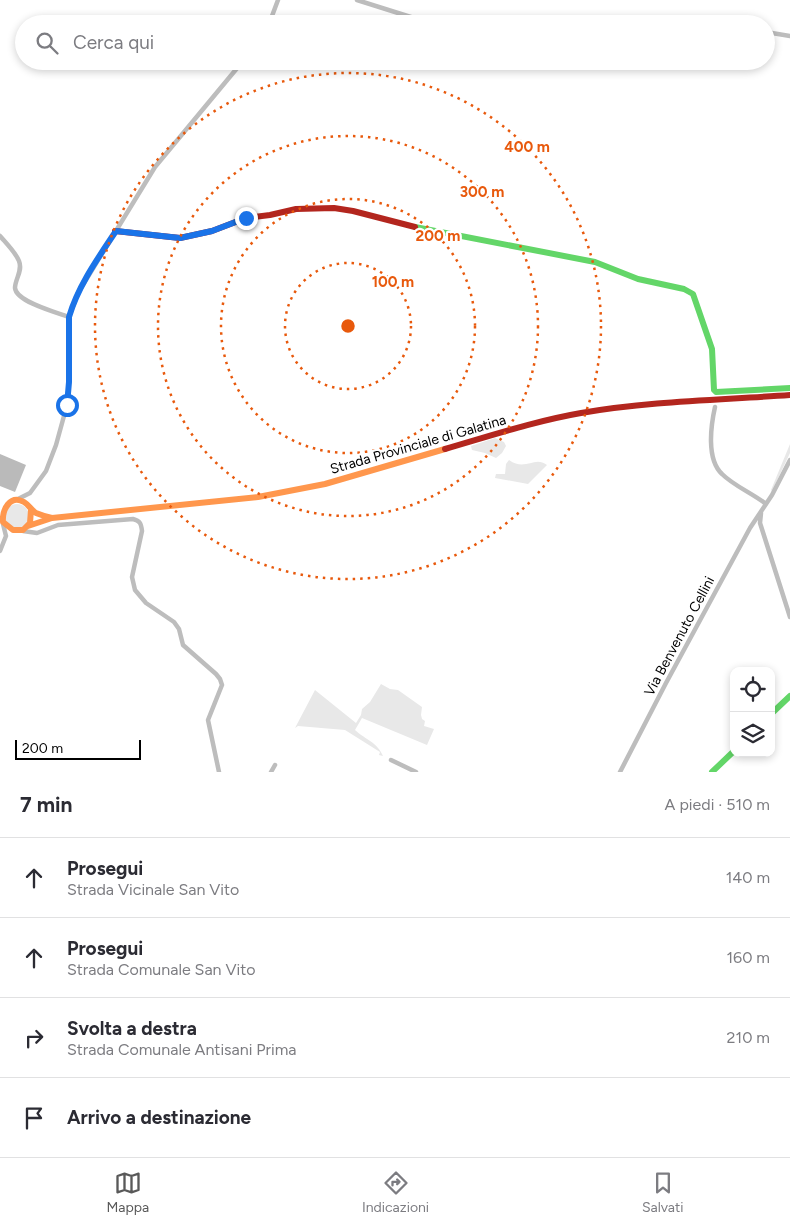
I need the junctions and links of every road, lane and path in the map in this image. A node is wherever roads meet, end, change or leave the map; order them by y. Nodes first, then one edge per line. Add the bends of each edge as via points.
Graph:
1 (278, 0) edge
2 (357, 0) edge
3 (272, 15) edge
4 (404, 15) edge
5 (775, 34) edge
6 (790, 36) edge
7 (236, 70) edge
8 (116, 231) junction
9 (0, 236) edge
10 (69, 317) junction
11 (790, 388) edge
12 (790, 395) edge
13 (715, 407) dead end
14 (790, 460) edge
15 (30, 493) junction
16 (17, 500) junction
17 (766, 504) junction
18 (3, 506) edge
19 (31, 510) junction
20 (761, 512) junction
21 (52, 518) junction
22 (1, 521) edge
23 (23, 530) junction
24 (5, 541) junction
25 (0, 551) edge
26 (790, 617) edge
27 (790, 696) edge
28 (773, 712) edge
29 (730, 755) edge
30 (391, 760) dead end
31 (274, 765) dead end
32 (219, 772) edge
33 (270, 772) edge
34 (416, 772) edge
35 (620, 772) edge
36 (712, 772) edge

1 - 3 street
2 - 4 street
5 - 6 street
7 - 8 street via 155,167
8 - 10 street via 78,293
8 - 11 main road via 180,238 256,216 296,209 334,208 595,262 638,279 684,289 692,294 712,349 716,392
9 - 10 street via 19,261 16,292 40,307
10 - 15 street via 67,405 48,466
12 - 21 main road, Strada Provinciale di Galatina via 581,413 529,424 291,491
13 - 17 street via 710,430 716,466
14 - 17 street, Via Benvenuto Cellini
15 - 16 street
15 - 19 street
16 - 18 main road
16 - 19 main road, Strada Provinciale di Galatina
17 - 20 street, Via Benvenuto Cellini
18 - 22 main road
19 - 21 main road, Strada Provinciale di Galatina
19 - 23 main road via 31,522
20 - 26 street via 760,523
20 - 35 street, Via Benvenuto Cellini
21 - 23 main road, Strada Provinciale di Galatina
22 - 23 main road via 11,530
22 - 24 street
23 - 24 street
23 - 32 street via 37,533 58,525 138,520 142,531 132,577 135,590 146,604 174,622 183,645 222,682 208,720
24 - 25 street
27 - 28 main road
29 - 36 main road
30 - 34 street
31 - 33 street

